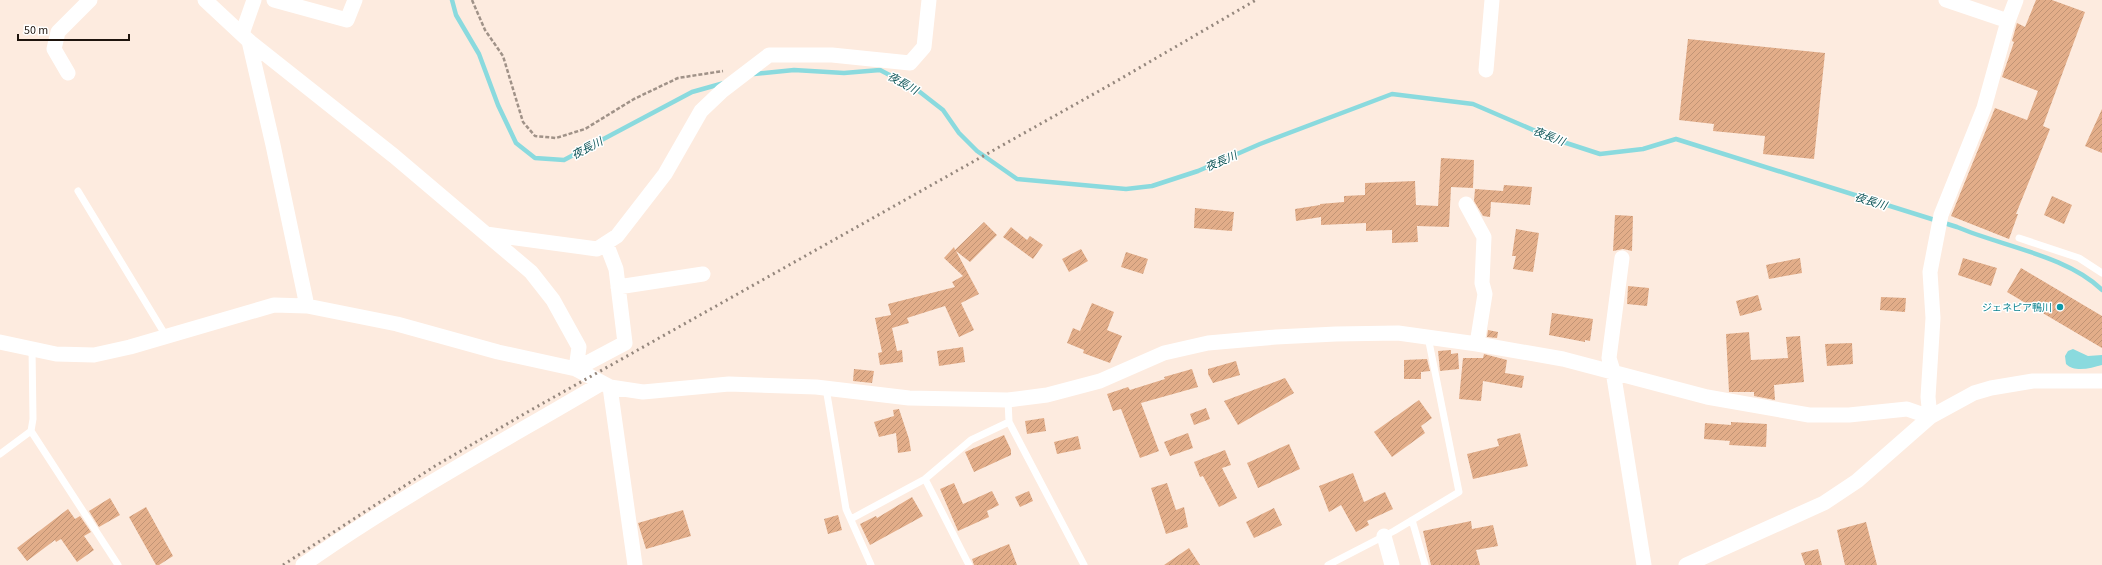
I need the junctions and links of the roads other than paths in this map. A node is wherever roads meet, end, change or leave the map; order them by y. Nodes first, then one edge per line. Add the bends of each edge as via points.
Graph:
1 (90, 0) edge
2 (205, 0) edge
3 (254, 0) edge
4 (274, 0) edge
5 (355, 0) edge
6 (929, 0) edge
7 (1492, 0) edge
8 (1946, 0) edge
9 (2016, 0) edge
10 (2008, 21) junction
11 (246, 38) junction
12 (1486, 70) dead end
13 (68, 73) dead end
14 (78, 191) dead end
15 (1466, 204) dead end
16 (486, 234) junction
17 (2020, 238) dead end
18 (606, 242) junction
19 (1622, 258) dead end
20 (2102, 272) edge
21 (703, 274) dead end
22 (618, 287) junction
23 (307, 306) junction
24 (167, 337) junction
25 (1428, 337) junction
26 (0, 342) edge
27 (1477, 344) junction
28 (32, 348) junction
29 (576, 369) junction
30 (1613, 371) junction
31 (2102, 381) edge
32 (606, 385) junction
33 (826, 388) junction
34 (1008, 400) junction
35 (1930, 417) junction
36 (1009, 422) junction
37 (31, 431) junction
38 (0, 454) edge
39 (924, 479) junction
40 (851, 519) junction
41 (1412, 520) junction
42 (1384, 536) junction
43 (118, 565) edge
44 (303, 565) edge
45 (635, 565) edge
46 (871, 565) edge
47 (969, 565) edge
48 (1084, 565) edge
49 (1328, 565) edge
50 (1392, 565) edge
51 (1425, 565) edge
52 (1644, 565) edge
53 (1686, 565) edge

1 - 13 street via 58,32 54,49
2 - 11 street
3 - 11 street
4 - 5 street via 347,20
6 - 18 street via 924,46 910,63 832,55 769,55 701,111 665,174 616,236
7 - 12 street
8 - 10 street
9 - 10 street
10 - 35 street via 1984,108 1941,215 1930,272
11 - 16 street via 394,156
11 - 23 street via 274,145
14 - 24 lane
15 - 27 street via 1484,237 1482,282 1485,294
16 - 18 street via 596,249
16 - 29 street via 531,272 552,300 579,347
17 - 20 lane via 2079,258
18 - 22 street via 616,269
19 - 30 street via 1609,358
21 - 22 street
22 - 29 street via 625,343
23 - 24 street via 274,305
23 - 29 street via 397,324 498,352
24 - 28 street via 94,355 56,354
25 - 27 street
25 - 34 street via 1398,334 1336,334 1208,343 1164,353 1100,381 1047,395
25 - 41 lane via 1459,492
26 - 28 street
27 - 30 street via 1563,359
28 - 37 lane
29 - 32 street
30 - 35 street via 1707,397 1809,414 1849,415 1907,409
30 - 52 street
31 - 35 street via 2054,380 1991,388 1974,393
32 - 33 street via 643,392 729,384
32 - 44 street via 456,467 335,542
32 - 45 street
33 - 34 street via 910,398
33 - 40 lane via 846,509
34 - 36 lane
35 - 53 street via 1857,481 1824,503
36 - 39 lane via 971,440
36 - 48 lane
37 - 38 lane
37 - 43 lane
39 - 40 lane
39 - 47 lane
40 - 46 lane
41 - 42 lane
41 - 51 lane
42 - 49 lane
42 - 50 street

